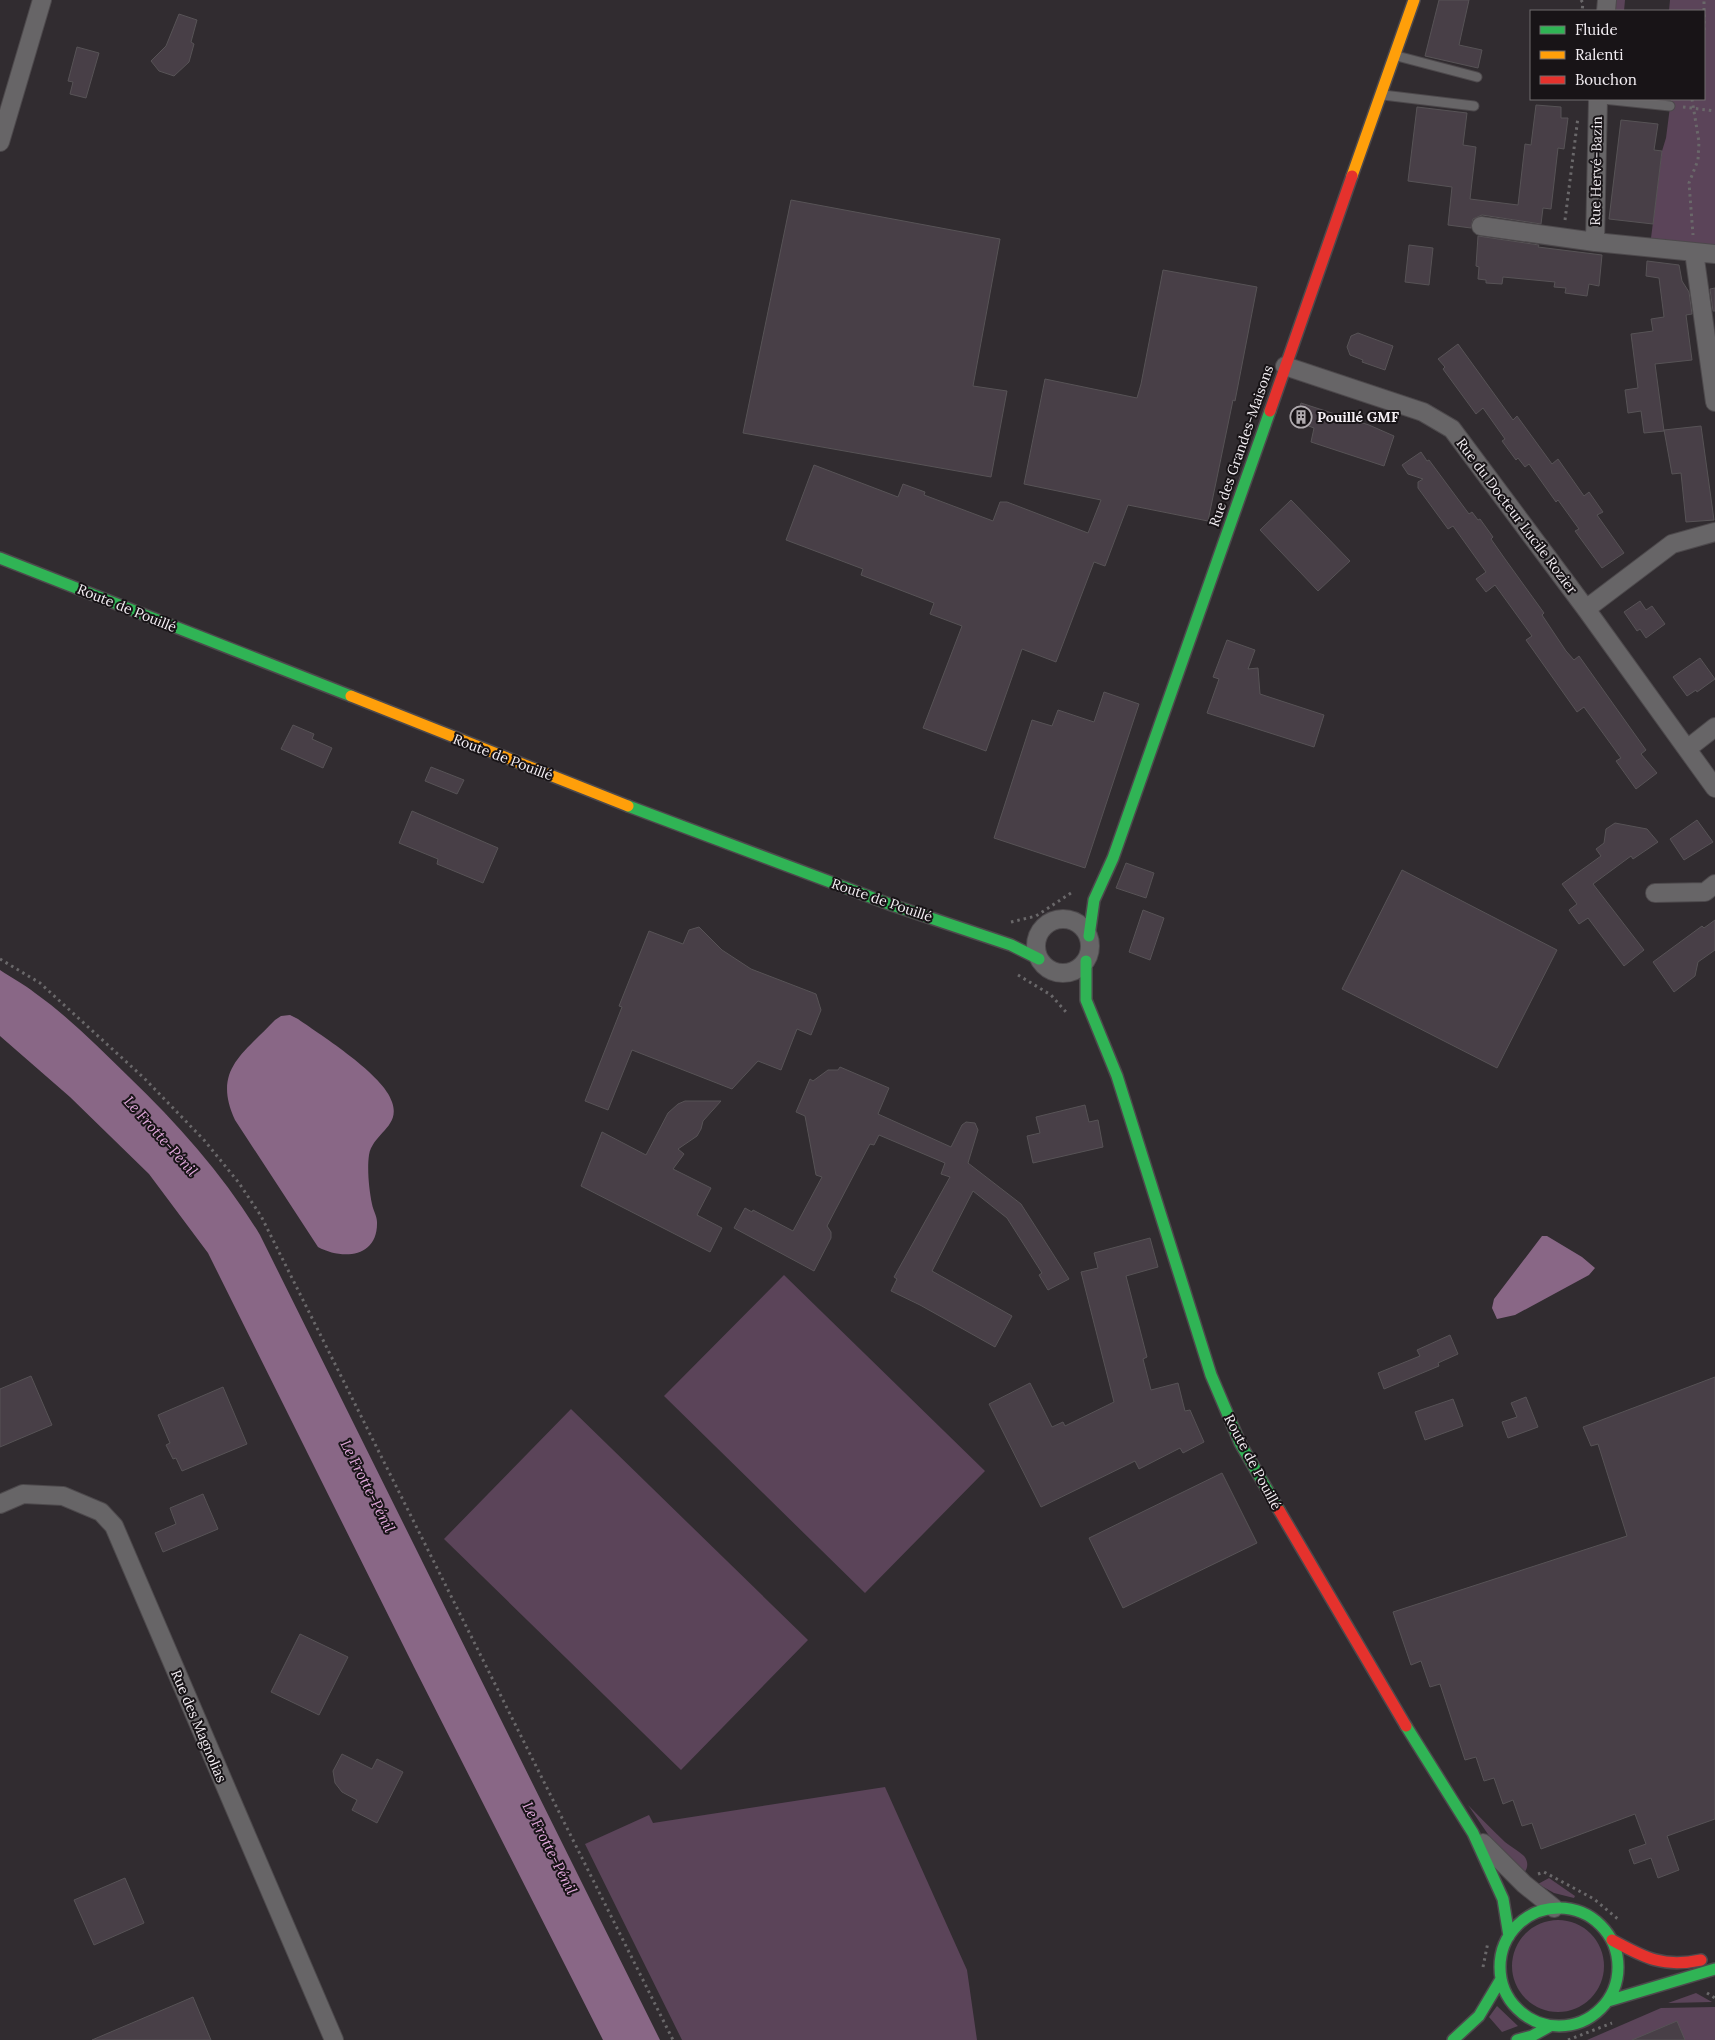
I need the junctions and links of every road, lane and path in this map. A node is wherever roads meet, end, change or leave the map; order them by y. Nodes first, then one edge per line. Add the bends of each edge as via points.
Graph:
1 (42, 0) edge
2 (1414, 0) edge
3 (1394, 55) junction
4 (1477, 77) dead end
5 (1380, 94) junction
6 (1598, 100) edge
7 (1613, 100) edge
8 (1692, 100) edge
9 (1474, 106) dead end
10 (1670, 106) joint
11 (1692, 108) junction
12 (1715, 111) edge
13 (1578, 115) dead end
14 (0, 142) edge
15 (1481, 226) dead end
16 (1562, 238) junction
17 (1595, 242) junction
18 (1694, 252) junction
19 (1715, 254) edge
20 (1285, 366) junction
21 (1715, 402) edge
22 (1715, 532) edge
23 (0, 558) edge
24 (1586, 609) junction
25 (1715, 727) edge
26 (1687, 749) junction
27 (1715, 788) edge
28 (1715, 884) edge
29 (1655, 893) dead end
30 (1094, 900) junction
31 (1068, 919) junction
32 (1038, 934) junction
33 (1089, 936) junction
34 (1011, 945) junction
35 (0, 959) edge
36 (1039, 959) junction
37 (1086, 961) junction
38 (1058, 973) junction
39 (1086, 1000) junction
40 (0, 1504) edge
41 (1474, 1833) junction
42 (1534, 1876) dead end
43 (1554, 1908) junction
44 (1626, 1924) dead end
45 (1509, 1936) junction
46 (1488, 1938) dead end
47 (1612, 1940) junction
48 (1710, 1957) dead end
49 (1483, 1969) dead end
50 (1715, 1969) edge
51 (1501, 1979) junction
52 (1608, 2001) junction
53 (1550, 2026) junction
54 (334, 2040) edge
55 (673, 2040) edge
56 (1453, 2040) edge
57 (1517, 2040) edge

1 - 14 street
2 - 3 street, Rue des Grandes-Maisons
3 - 4 lane
3 - 5 street, Rue des Grandes-Maisons
5 - 9 lane
5 - 20 street, Rue des Grandes-Maisons
6 - 17 street, Rue Hervé-Bazin
7 - 10 lane
8 - 11 path
10 - 11 path
11 - 12 path
11 - 18 path via 1699,142 1698,160 1689,183
13 - 16 path
15 - 16 street
16 - 17 street
17 - 18 street, Rue Hervé-Bazin
18 - 19 street, Rue Hervé-Bazin
18 - 21 street
20 - 24 street, Rue du Docteur Lucile Rozier via 1423,412 1452,429
20 - 30 street, Rue des Grandes-Maisons via 1113,858
22 - 24 street via 1672,544
23 - 34 street, Route de Pouillé via 680,826 889,904
24 - 26 street, Rue du Docteur Lucile Rozier
25 - 26 street
26 - 27 street, Rue du Docteur Lucile Rozier
28 - 29 street via 1705,892
30 - 31 street
30 - 33 street, Rue des Grandes-Maisons
31 - 32 street via 1050,921
31 - 33 street via 1077,922
32 - 34 street
32 - 36 street
33 - 37 street via 1091,944
34 - 36 street, Route de Pouillé
35 - 55 path via 40,983 144,1078 204,1140 260,1216
36 - 38 street via 1044,966
37 - 38 street via 1074,971
37 - 39 street, Route de Pouillé
38 - 39 street, Route de Pouillé
39 - 41 street, Route de Pouillé via 1117,1076 1211,1375 1240,1443 1398,1714
40 - 54 street, Rue des Magnolias via 23,1494 63,1496 101,1512 114,1526
41 - 43 street, Route de Pouillé via 1524,1884
41 - 45 street, Route de Pouillé via 1503,1899
42 - 44 path via 1544,1872 1565,1882
43 - 45 street via 1528,1917
43 - 47 street via 1572,1909 1588,1916 1602,1926
45 - 51 street via 1502,1949
46 - 49 path
47 - 48 street via 1654,1963 1683,1965
47 - 52 street via 1618,1972
50 - 52 street
51 - 53 street via 1507,1996 1518,2010
51 - 56 street via 1479,2016
52 - 53 street via 1596,2014 1582,2022
53 - 57 street

